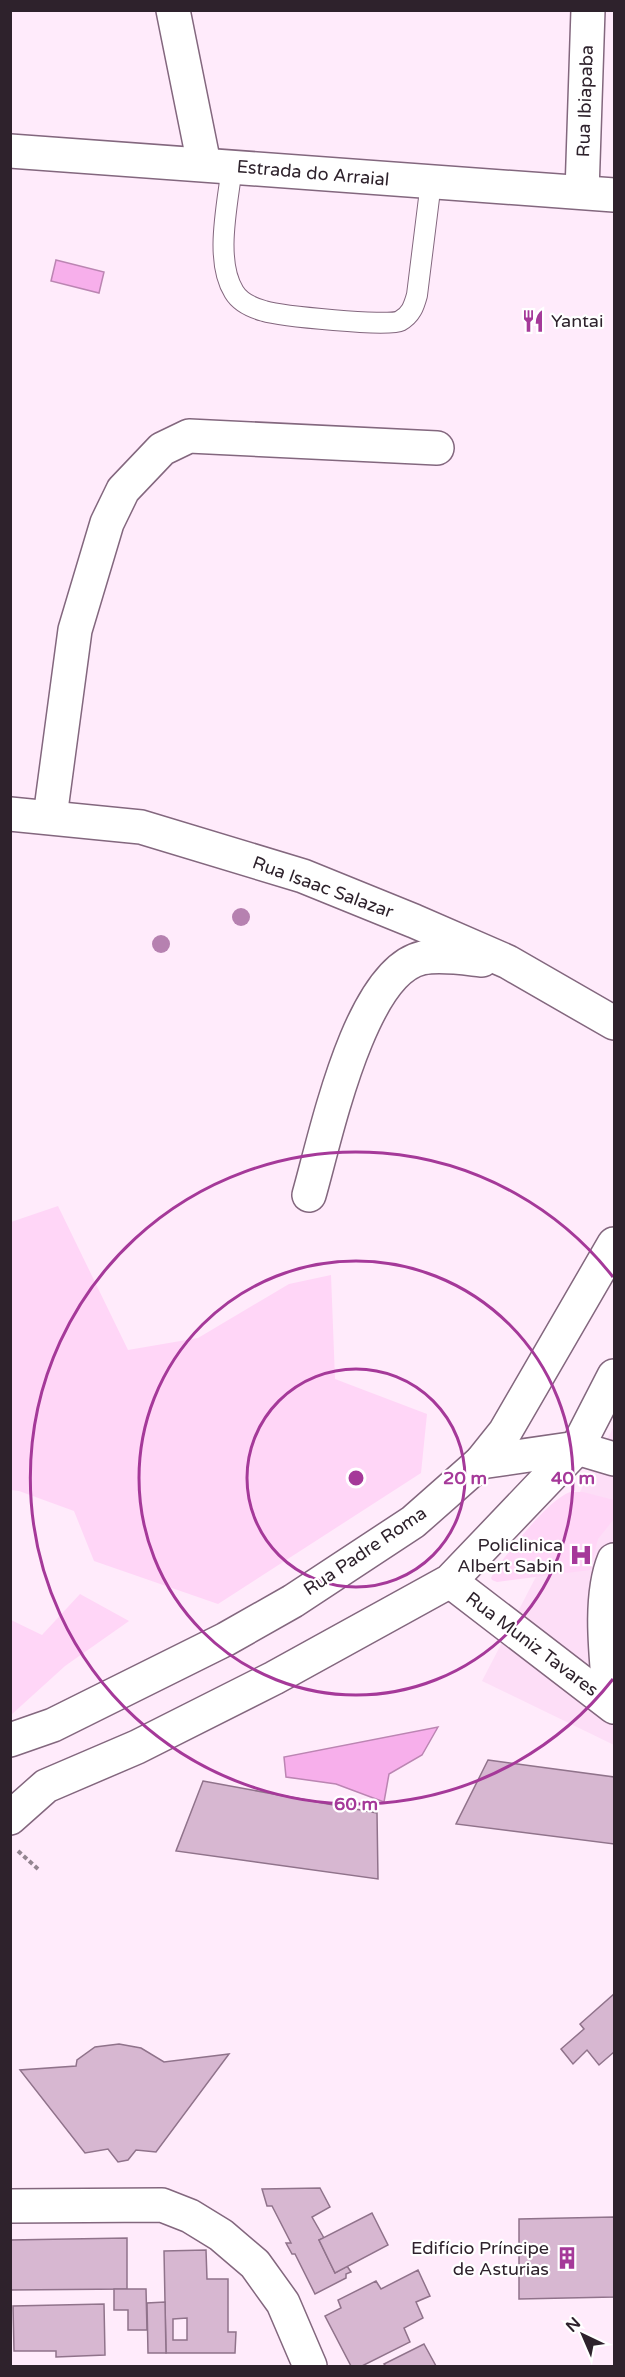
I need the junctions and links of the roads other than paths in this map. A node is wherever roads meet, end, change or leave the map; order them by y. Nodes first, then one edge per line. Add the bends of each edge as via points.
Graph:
1 (173, 10) edge
2 (588, 10) edge
3 (10, 151) edge
4 (218, 165) junction
5 (431, 182) junction
6 (582, 192) junction
7 (615, 195) edge
8 (437, 448) dead end
9 (10, 814) edge
10 (50, 817) junction
11 (508, 962) junction
12 (615, 1023) edge
13 (309, 1195) dead end
14 (615, 1244) edge
15 (615, 1376) edge
16 (578, 1448) junction
17 (615, 1459) edge
18 (481, 1462) junction
19 (615, 1560) edge
20 (450, 1581) junction
21 (612, 1705) edge
22 (10, 1740) edge
23 (46, 1786) junction
24 (10, 1792) edge
25 (10, 1818) edge
26 (10, 2206) edge
27 (310, 2367) edge

1 - 4 street
2 - 6 street, Rua Ibiapaba
3 - 4 street, Estrada do Arraial
4 - 5 street, Estrada do Arraial
4 - 5 lane via 225,273 234,294 265,312 369,323 400,321 412,311
5 - 6 street, Estrada do Arraial
6 - 7 street, Estrada do Arraial
8 - 10 street via 189,436 162,449 123,490 106,523 75,630
9 - 10 street, Rua Isaac Salazar
10 - 11 street, Rua Isaac Salazar via 141,827 303,876
11 - 12 street, Rua Isaac Salazar
11 - 13 street via 422,958 389,980 365,1017 354,1043
14 - 18 street, Rua Padre Roma via 505,1432
15 - 16 street
16 - 17 street
16 - 18 street
16 - 20 street
18 - 22 street, Rua Padre Roma via 413,1522 293,1601 63,1720
19 - 21 street via 609,1573 606,1621
20 - 21 street, Rua Muniz Tavares
20 - 23 street via 274,1678 137,1747
23 - 24 street
23 - 25 street
26 - 27 street via 162,2205 190,2216 221,2235 255,2264 283,2303

